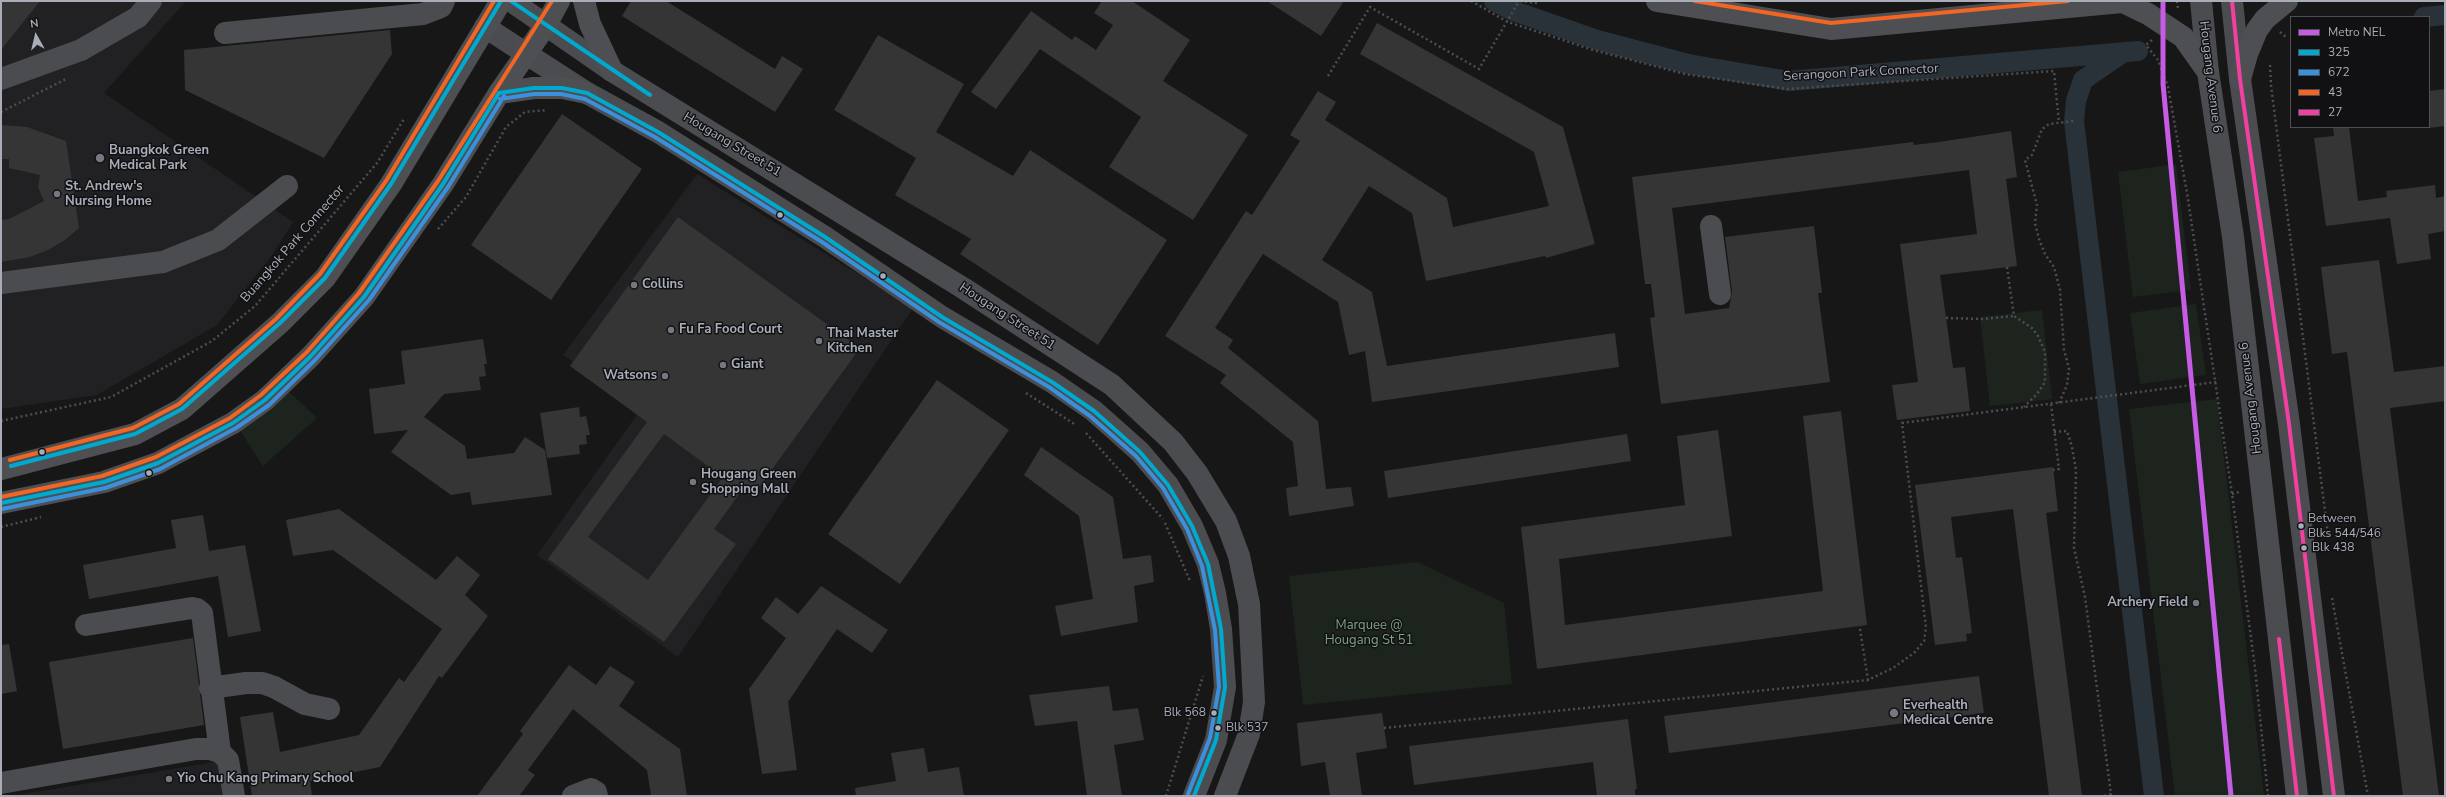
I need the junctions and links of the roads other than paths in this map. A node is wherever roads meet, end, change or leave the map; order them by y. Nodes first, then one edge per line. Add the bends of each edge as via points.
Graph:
1 (151, 1) edge
2 (444, 1) edge
3 (501, 1) edge
4 (511, 1) edge
5 (559, 1) edge
6 (584, 1) edge
7 (1657, 1) edge
8 (2201, 1) edge
9 (2232, 1) edge
10 (2287, 1) edge
11 (2128, 2) edge
12 (546, 25) junction
13 (485, 27) junction
14 (226, 33) dead end
15 (525, 53) junction
16 (612, 71) junction
17 (2208, 72) junction
18 (1, 79) edge
19 (2240, 79) junction
20 (499, 93) junction
21 (587, 93) junction
22 (287, 186) dead end
23 (1711, 226) dead end
24 (1, 283) edge
25 (1720, 294) dead end
26 (1, 469) edge
27 (1, 503) edge
28 (86, 625) dead end
29 (210, 688) junction
30 (329, 709) dead end
31 (220, 752) junction
32 (1, 783) edge
33 (234, 796) edge
34 (573, 796) edge
35 (597, 796) edge
36 (1194, 796) edge
37 (1225, 796) edge
38 (2297, 796) edge
39 (2334, 796) edge

1 - 18 street via 138,17 81,50
2 - 14 street via 440,7 423,14
3 - 13 main road
4 - 12 street, Hougang Street 51
5 - 12 main road
6 - 16 main road via 590,24
7 - 11 main road via 1831,29
8 - 17 street, Hougang Avenue 6
9 - 19 street
10 - 19 main road via 2265,19 2257,30
11 - 17 main road via 2183,37
12 - 15 main road
12 - 16 street, Hougang Street 51
13 - 15 street, Hougang Street 51
13 - 26 main road via 391,184 325,278 280,322 182,408 135,434
15 - 20 main road
15 - 21 street, Hougang Street 51
16 - 37 street, Hougang Street 51 via 963,288 1112,385 1173,442 1197,473 1226,521 1239,556 1250,604 1254,702 1249,734
17 - 38 street, Hougang Avenue 6 via 2233,236
19 - 39 street via 2289,424
20 - 21 main road via 534,88 562,88
20 - 27 main road via 443,184 364,297 265,400 233,423 158,463 104,482
21 - 36 street, Hougang Street 51 via 658,132 818,233 942,317 1052,382 1094,411 1140,452 1168,485 1192,526 1208,564 1220,622 1225,687 1216,740
22 - 24 street via 218,240 163,262
23 - 25 street
28 - 29 street via 197,609 202,613
29 - 30 street via 246,682 262,683 305,704
29 - 31 street
31 - 32 street via 196,749
31 - 33 street via 228,760
34 - 35 street via 591,789

